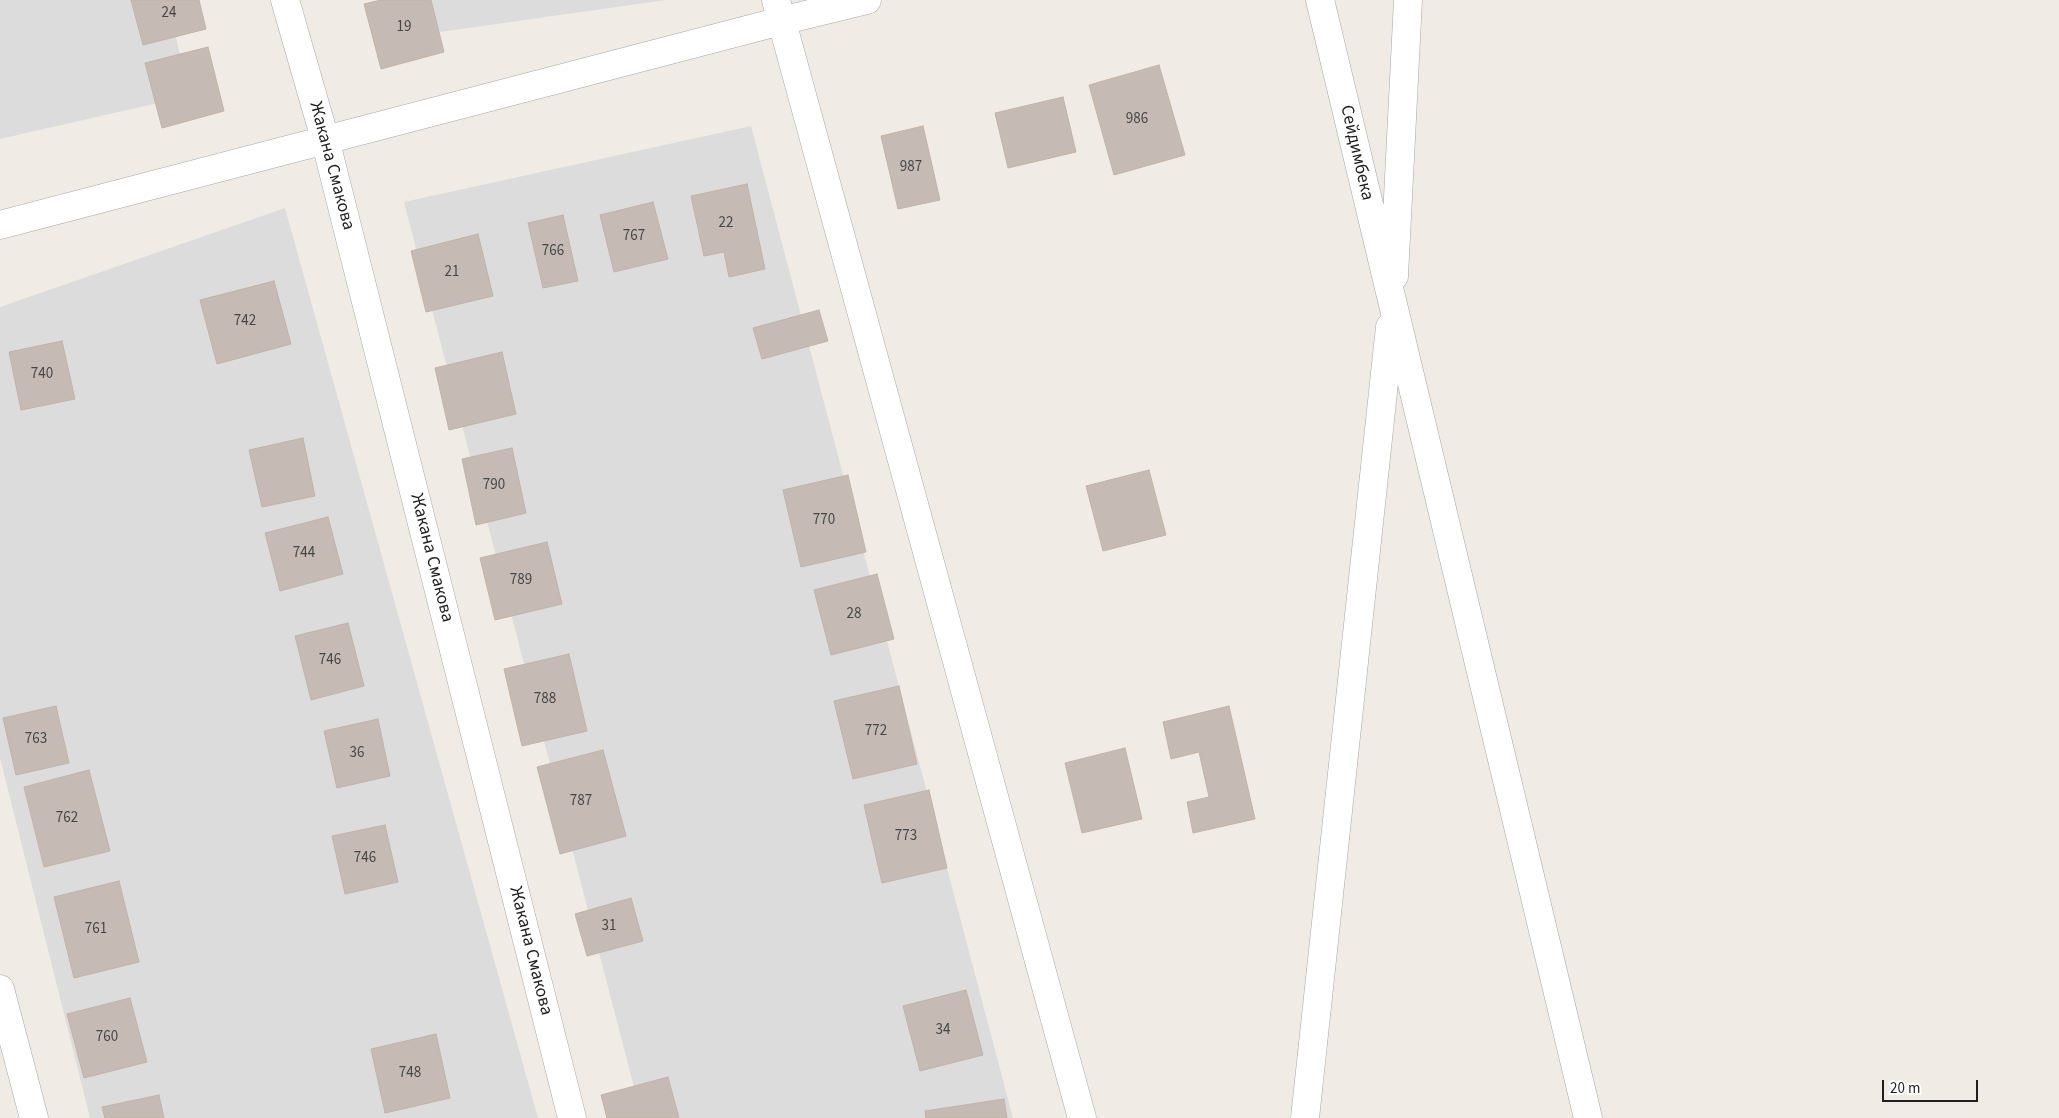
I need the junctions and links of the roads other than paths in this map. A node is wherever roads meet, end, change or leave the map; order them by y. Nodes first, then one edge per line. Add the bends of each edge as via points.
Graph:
1 (285, 0) edge
2 (867, 0) edge
3 (1320, 0) edge
4 (1408, 0) edge
5 (779, 10) edge
6 (325, 139) junction
7 (0, 225) edge
8 (1392, 306) junction
9 (0, 989) edge
10 (34, 1118) edge
11 (572, 1118) edge
12 (1082, 1118) edge
13 (1305, 1118) edge
14 (1588, 1118) edge

1 - 6 street, Жакана Смакова
2 - 5 street
3 - 8 street, Сейдимбека
4 - 8 street
5 - 6 street
5 - 12 street
6 - 7 street
6 - 11 street, Жакана Смакова
8 - 13 street
8 - 14 street, Сейдимбека
9 - 10 street

